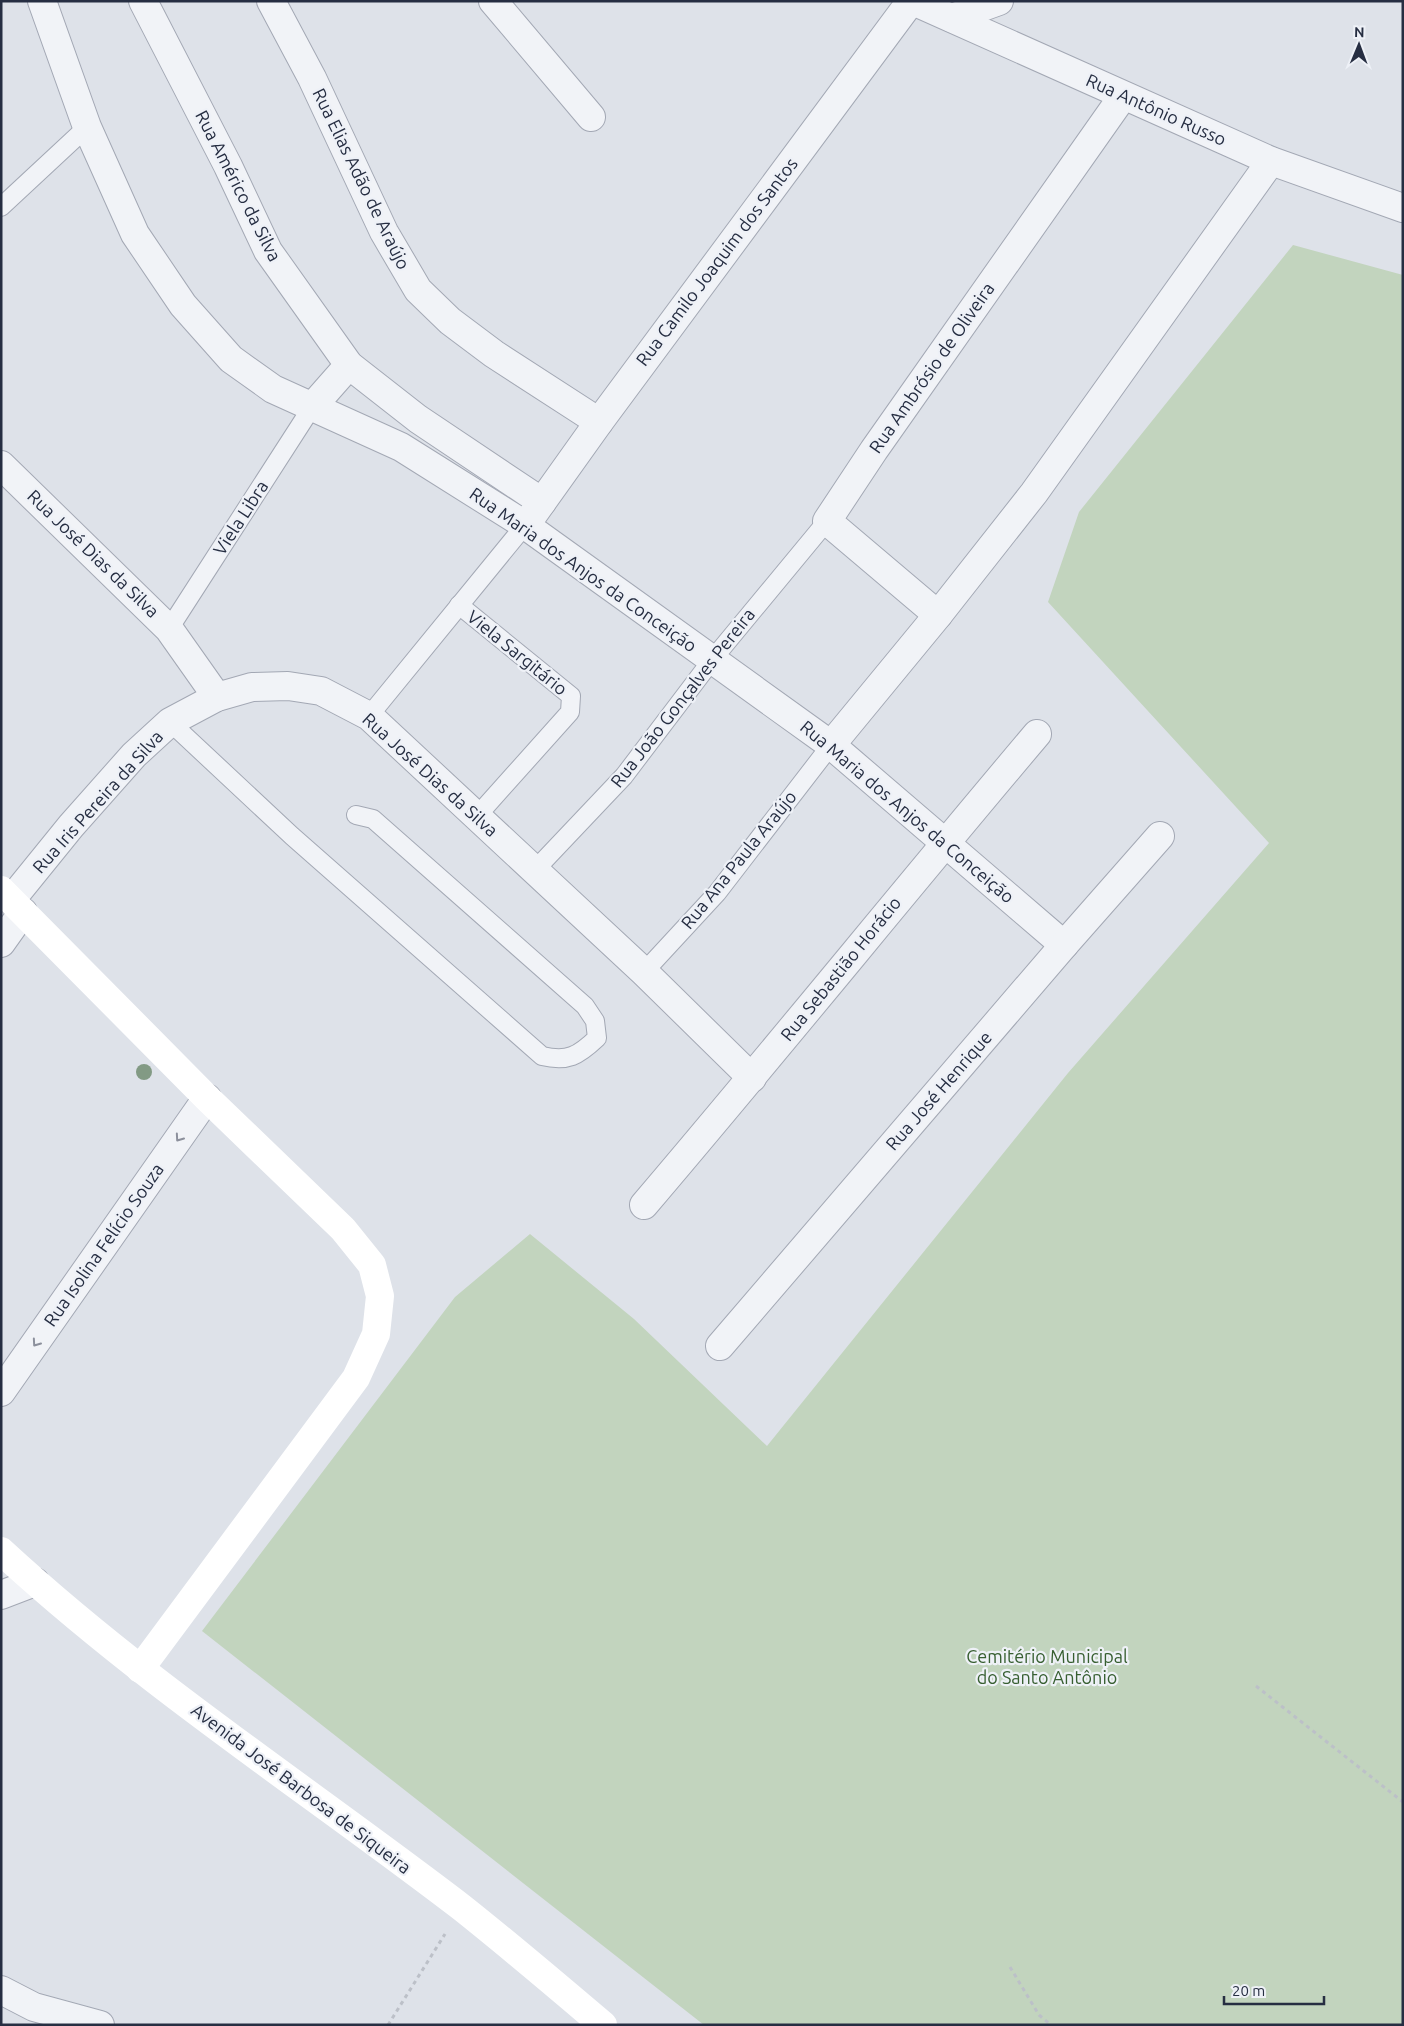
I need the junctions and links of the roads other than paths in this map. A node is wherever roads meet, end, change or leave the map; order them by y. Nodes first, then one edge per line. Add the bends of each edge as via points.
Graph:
1 (42, 1) edge
2 (143, 1) edge
3 (271, 1) edge
4 (493, 1) edge
5 (912, 1) edge
6 (999, 1) edge
7 (952, 18) junction
8 (1123, 96) junction
9 (591, 117) dead end
10 (87, 127) junction
11 (1271, 161) junction
12 (1, 207) edge
13 (1403, 208) edge
14 (349, 365) junction
15 (312, 407) junction
16 (599, 422) junction
17 (1, 465) edge
18 (542, 502) junction
19 (827, 521) junction
20 (525, 525) junction
21 (459, 605) junction
22 (938, 615) junction
23 (169, 629) junction
24 (712, 660) junction
25 (217, 697) junction
26 (369, 716) junction
27 (170, 722) junction
28 (1037, 734) dead end
29 (831, 745) junction
30 (356, 815) dead end
31 (477, 816) junction
32 (1160, 836) dead end
33 (945, 842) junction
34 (534, 871) junction
35 (12, 901) edge
36 (1, 943) edge
37 (1064, 945) junction
38 (644, 972) junction
39 (752, 1078) junction
40 (207, 1098) junction
41 (644, 1205) dead end
42 (720, 1346) dead end
43 (1, 1392) edge
44 (1, 1551) edge
45 (35, 1582) junction
46 (1, 1595) edge
47 (140, 1669) junction
48 (1, 1990) edge
49 (100, 2025) edge
50 (604, 2025) edge

1 - 10 street, Rua Maria dos Anjos da Conceição
2 - 14 street, Rua Américo da Silva via 268,251
3 - 16 street, Rua Elias Adão de Araújo via 312,78 384,232 418,290 450,321 494,354
4 - 9 street
5 - 7 street, Rua Antônio Russo
5 - 16 street, Rua Camilo Joaquim dos Santos
6 - 7 street
7 - 8 street, Rua Antônio Russo
8 - 11 street, Rua Antônio Russo
8 - 19 street, Rua Ambrósio de Oliveira
10 - 12 lane
10 - 15 street, Rua Maria dos Anjos da Conceição via 135,234 183,304 231,359 273,388
11 - 13 street, Rua Antônio Russo
11 - 22 street via 1034,493
14 - 15 street
14 - 18 street, Rua Américo da Silva via 418,419
15 - 20 street, Rua Maria dos Anjos da Conceição via 401,447
15 - 23 lane, Viela Libra
16 - 18 street, Rua Camilo Joaquim dos Santos
17 - 23 street, Rua José Dias da Silva
18 - 20 street, Rua Camilo Joaquim dos Santos
19 - 22 street
19 - 24 lane, Rua João Gonçalves Pereira
20 - 21 lane
20 - 24 street, Rua Maria dos Anjos da Conceição
21 - 26 lane
21 - 31 lane, Viela Sargitário via 571,696 570,712
22 - 29 street
23 - 25 street, Rua José Dias da Silva
24 - 29 street, Rua Maria dos Anjos da Conceição
24 - 34 lane, Rua João Gonçalves Pereira via 624,776
25 - 26 street, Rua José Dias da Silva via 252,687 288,686 321,691
25 - 27 street, Rua Iris Pereira da Silva
26 - 31 street, Rua José Dias da Silva
27 - 30 lane via 292,836 542,1056 557,1059 580,1054 597,1038 594,1021 584,1006 372,819
27 - 35 street, Rua Iris Pereira da Silva via 128,762 71,826
28 - 33 street, Rua Sebastião Horácio
29 - 33 street, Rua Maria dos Anjos da Conceição
29 - 38 lane, Rua Ana Paula Araújo via 717,893
31 - 34 street, Rua José Dias da Silva
32 - 37 street, Rua José Henrique
33 - 37 street, Rua Maria dos Anjos da Conceição
33 - 39 street, Rua Sebastião Horácio
34 - 38 street, Rua José Dias da Silva
35 - 36 street, Rua Iris Pereira da Silva
35 - 40 street
37 - 42 street, Rua José Henrique
38 - 39 street, Rua José Dias da Silva
39 - 41 street, Rua Sebastião Horácio
40 -> 43 street, Rua Isolina Felício Souza
40 - 47 street via 343,1230 372,1264 380,1296 376,1334 356,1378
44 - 45 street, Avenida José Barbosa de Siqueira
45 - 46 street
45 - 47 street, Avenida José Barbosa de Siqueira
47 - 50 street, Avenida José Barbosa de Siqueira via 461,1908
48 - 49 street via 34,2007

